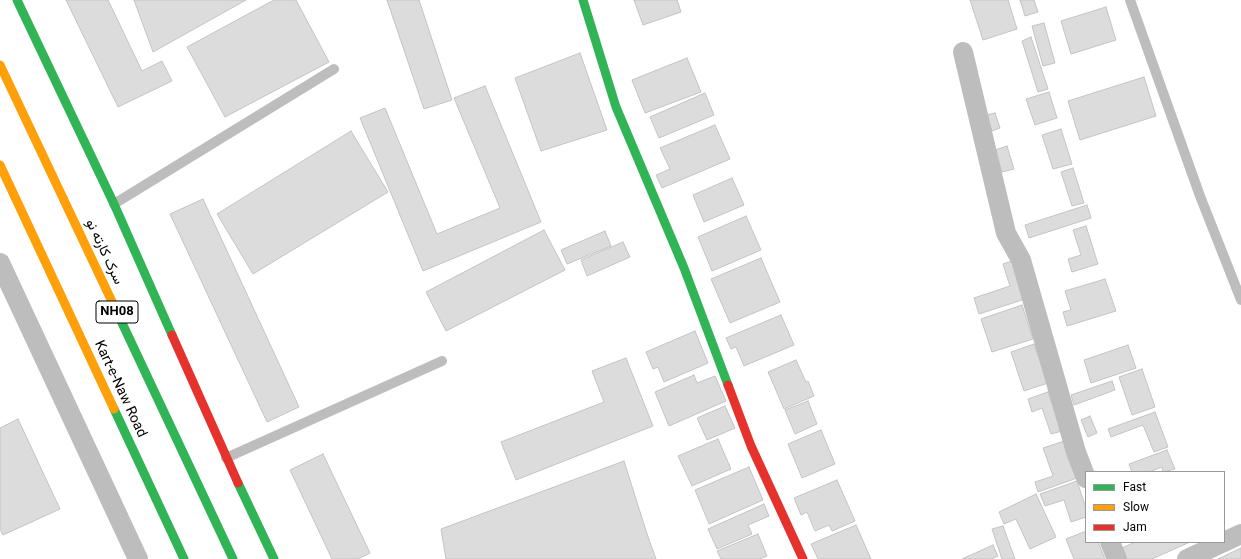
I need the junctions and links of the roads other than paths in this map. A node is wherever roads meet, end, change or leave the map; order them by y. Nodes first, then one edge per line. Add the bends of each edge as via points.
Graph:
1 (17, 0) edge
2 (583, 0) edge
3 (1130, 0) edge
4 (963, 52) dead end
5 (0, 65) edge
6 (334, 69) dead end
7 (0, 165) edge
8 (114, 204) junction
9 (0, 263) edge
10 (1241, 300) edge
11 (442, 361) dead end
12 (226, 458) junction
13 (1085, 475) edge
14 (1241, 534) edge
15 (1225, 542) edge
16 (1110, 543) edge
17 (1222, 543) edge
18 (138, 559) edge
19 (184, 559) edge
20 (233, 559) edge
21 (274, 559) edge
22 (803, 559) edge
23 (1117, 559) edge
24 (1187, 559) edge

1 - 8 main road
2 - 22 main road via 616,107 684,268 751,446
3 - 10 lane via 1200,196
4 - 13 street via 1006,233 1021,260
5 - 20 main road, سرک کارته نو / NH08
6 - 8 lane
7 - 19 main road, Kart-e-Naw Road / NH08
8 - 12 main road
9 - 18 street
11 - 12 lane
12 - 21 main road
14 - 15 street
16 - 23 street
17 - 24 street

